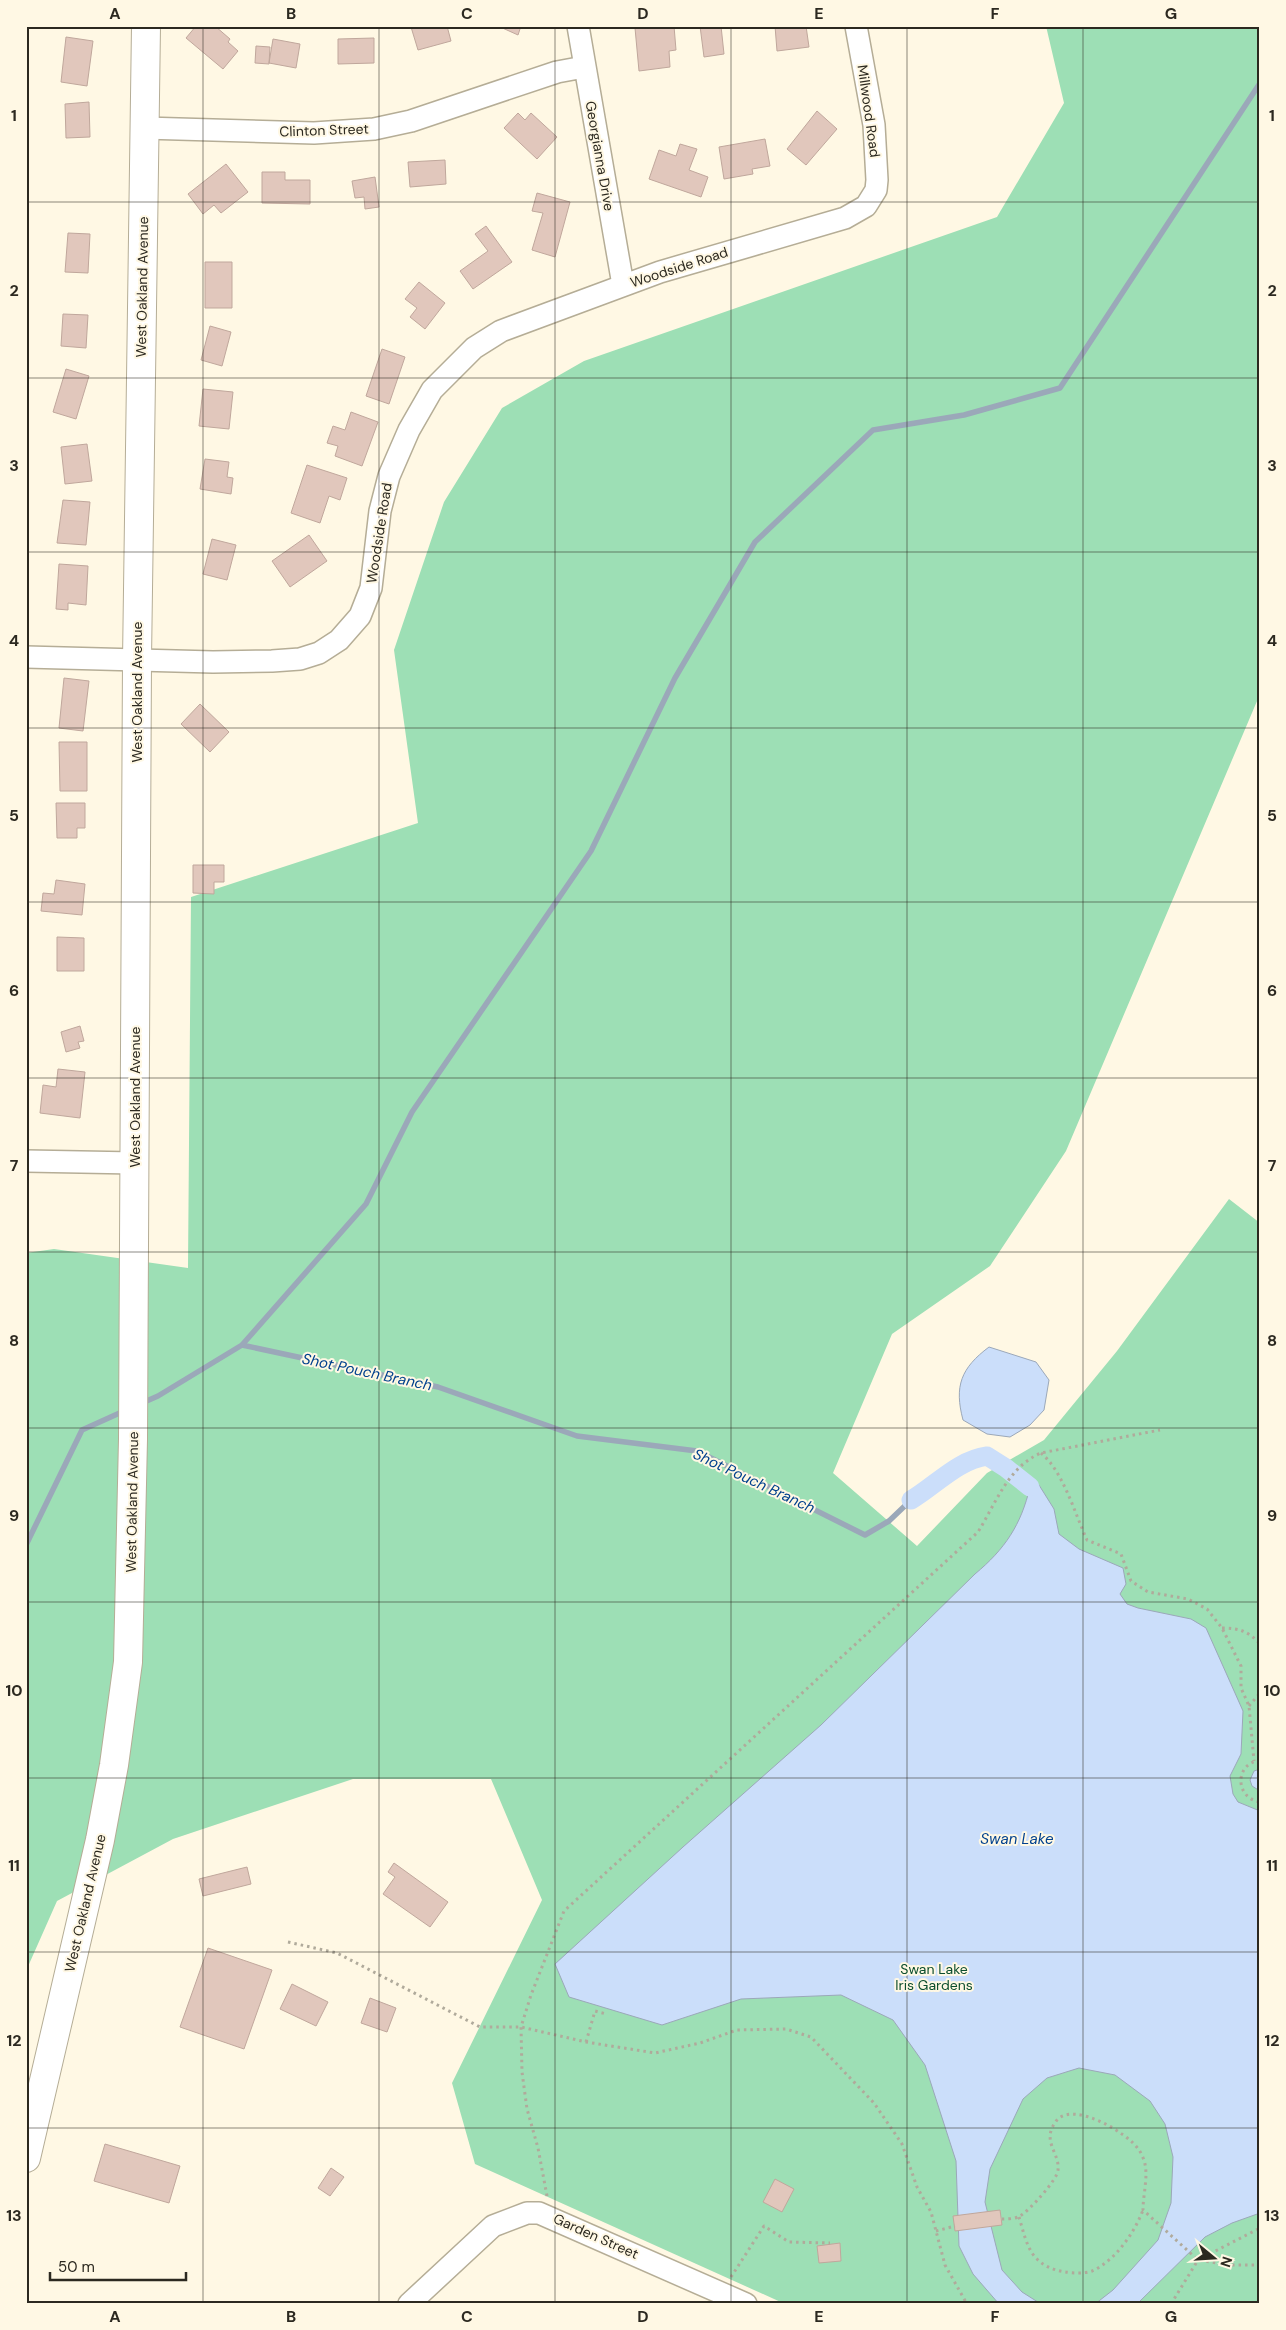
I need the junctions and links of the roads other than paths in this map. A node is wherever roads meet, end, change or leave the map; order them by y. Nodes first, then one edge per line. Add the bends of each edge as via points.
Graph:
1 (146, 26) edge
2 (578, 26) edge
3 (856, 26) edge
4 (584, 67) junction
5 (144, 128) junction
6 (873, 196) joint
7 (623, 285) junction
8 (26, 657) edge
9 (137, 660) junction
10 (26, 1161) edge
11 (135, 1163) junction
12 (26, 2158) edge
13 (409, 2304) edge
14 (746, 2304) edge

1 - 5 street, West Oakland Avenue
2 - 4 street, Georgianna Drive
3 - 6 street, Millwood Road via 874,125 877,180
4 - 5 street, Clinton Street via 557,72 411,121 374,129 314,133
4 - 7 street, Georgianna Drive
5 - 9 street, West Oakland Avenue
6 - 7 street, Woodside Road via 866,206 845,218
7 - 9 street, Woodside Road via 501,331 474,348 432,390 409,430 389,476 380,511 371,588 360,616 339,640 319,653 300,659
8 - 9 street, Woodside Road
9 - 11 street, West Oakland Avenue
10 - 11 street
11 - 12 street, West Oakland Avenue via 128,1662 100,1840
13 - 14 street, Garden Street via 493,2226 527,2213 539,2212

